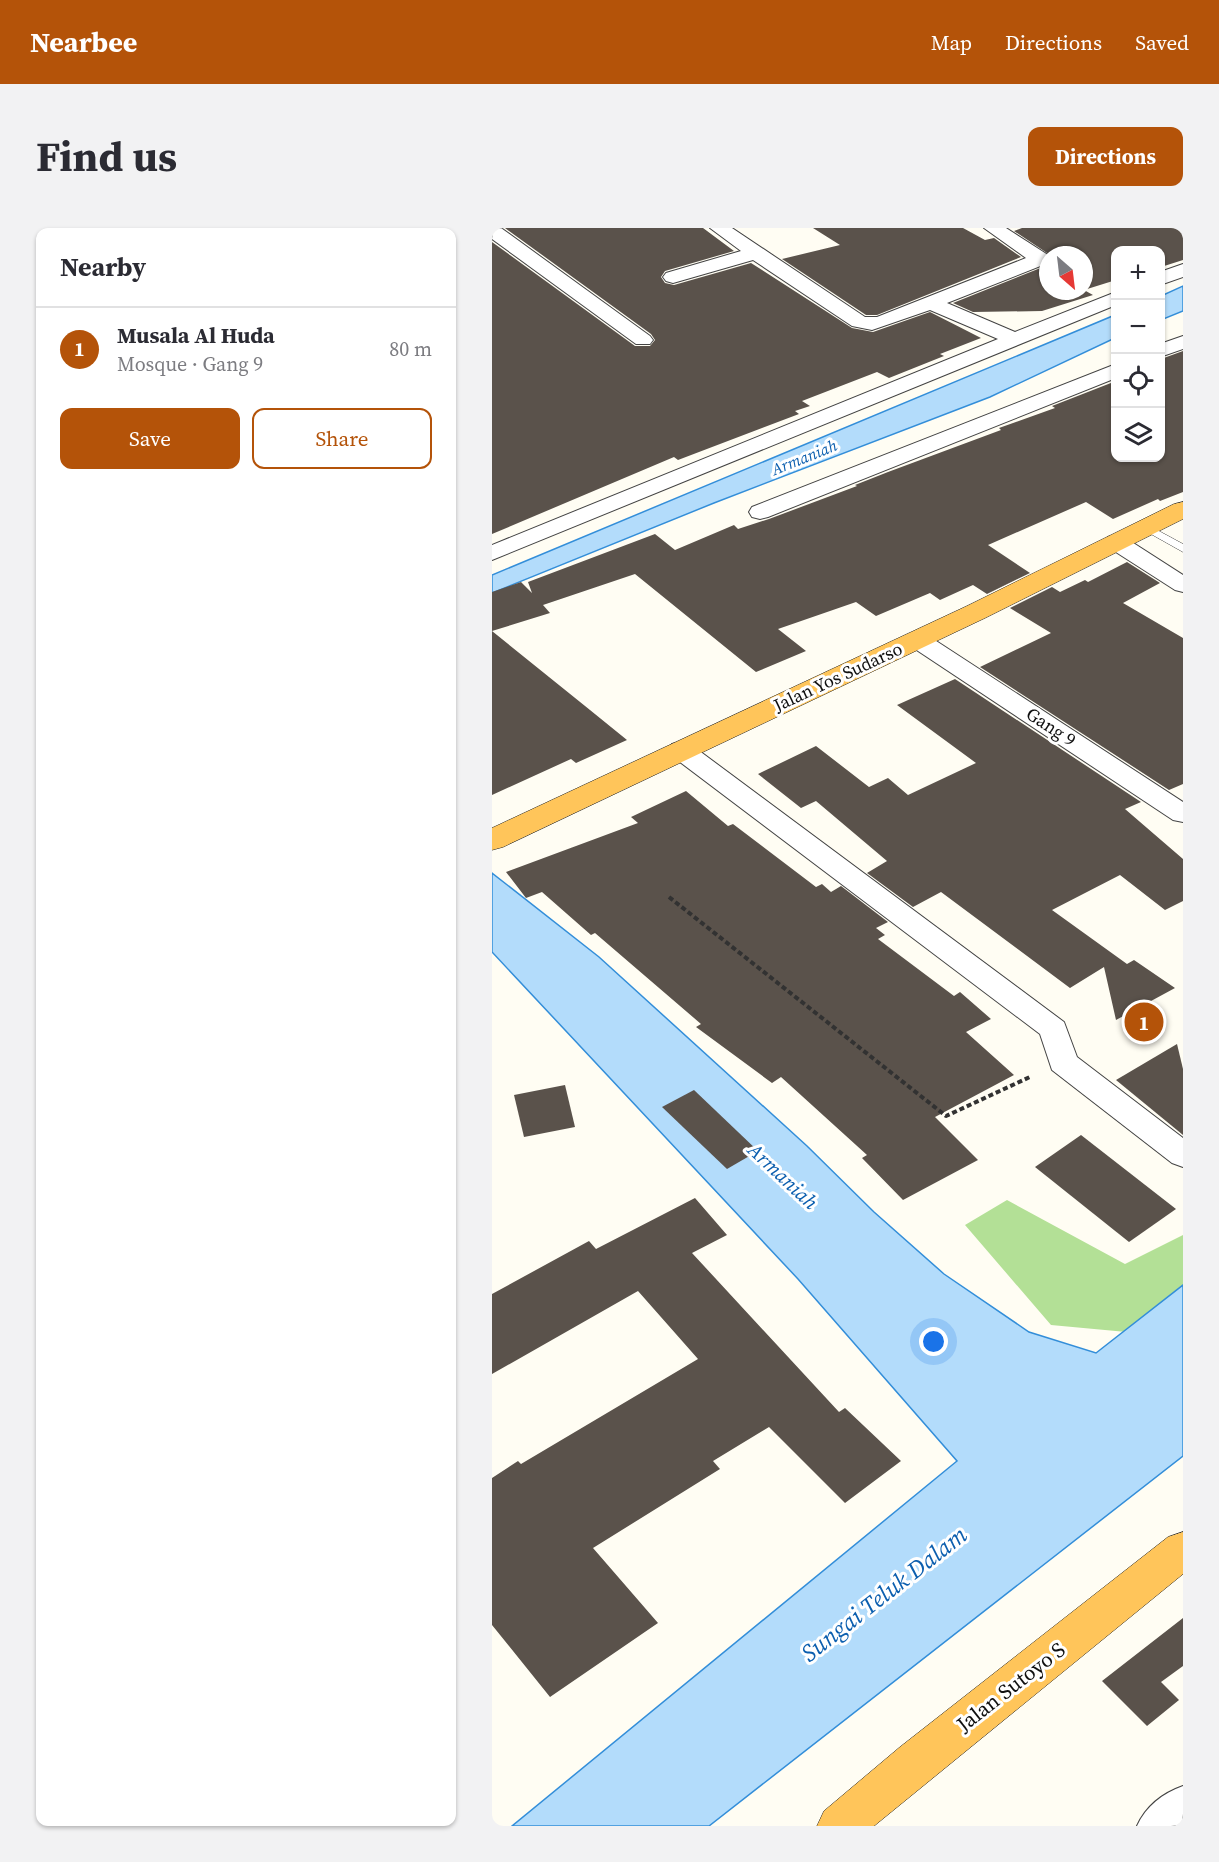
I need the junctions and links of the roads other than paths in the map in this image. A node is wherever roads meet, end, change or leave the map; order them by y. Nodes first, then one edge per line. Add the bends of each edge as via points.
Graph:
1 (719, 228) edge
2 (993, 228) edge
3 (492, 230) edge
4 (755, 253) junction
5 (1183, 270) edge
6 (673, 277) dead end
7 (1165, 277) edge
8 (1111, 300) edge
9 (930, 303) junction
10 (1015, 339) junction
11 (643, 340) dead end
12 (1183, 342) edge
13 (1165, 349) edge
14 (1111, 372) edge
15 (1183, 509) edge
16 (760, 512) dead end
17 (1146, 527) junction
18 (1116, 542) junction
19 (1183, 549) edge
20 (492, 553) edge
21 (1183, 585) edge
22 (918, 639) junction
23 (681, 750) junction
24 (1183, 814) edge
25 (492, 840) edge
26 (1183, 1155) edge
27 (1183, 1550) edge
28 (1183, 1805) edge
29 (840, 1826) edge
30 (1158, 1826) edge

1 - 4 street
2 - 9 street via 1041,259
3 - 11 street
4 - 6 street
4 - 9 street via 859,322 884,321
5 - 7 street
8 - 10 street
9 - 10 street
10 - 20 street
12 - 13 street
14 - 16 street
15 - 17 highway, Jalan Yos Sudarso
17 - 18 highway, Jalan Yos Sudarso
17 - 19 lane
18 - 21 street
18 - 22 highway, Jalan Yos Sudarso
22 - 23 highway, Jalan Yos Sudarso
22 - 24 street, Gang 9
23 - 25 highway, Jalan Yos Sudarso
23 - 26 street via 1053,1029 1063,1062
27 - 29 highway, Jalan Sutoyo S
28 - 30 street

